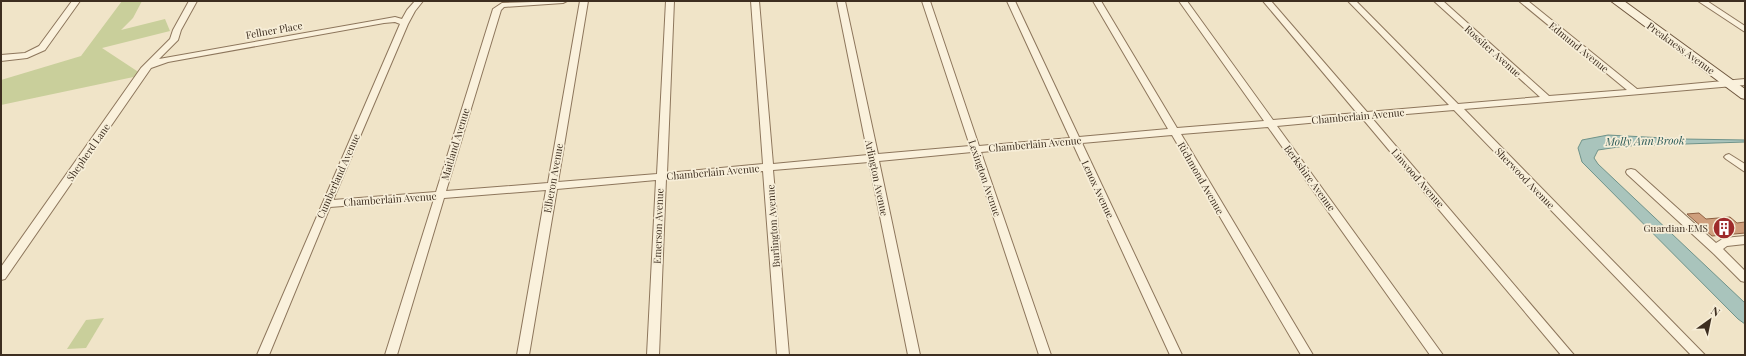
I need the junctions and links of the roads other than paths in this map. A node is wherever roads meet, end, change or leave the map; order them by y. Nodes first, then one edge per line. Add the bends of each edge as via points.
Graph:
1 (76, 1) edge
2 (193, 1) edge
3 (419, 1) edge
4 (563, 1) edge
5 (584, 1) edge
6 (670, 1) edge
7 (755, 1) edge
8 (841, 1) edge
9 (926, 1) edge
10 (1011, 1) edge
11 (1097, 1) edge
12 (1183, 1) edge
13 (1267, 1) edge
14 (1352, 1) edge
15 (1438, 1) edge
16 (1523, 1) edge
17 (1617, 1) edge
18 (1702, 1) edge
19 (404, 24) junction
20 (1745, 30) edge
21 (1, 58) edge
22 (147, 68) junction
23 (1745, 82) edge
24 (1730, 84) junction
25 (1636, 92) junction
26 (1745, 95) edge
27 (1548, 100) junction
28 (1457, 108) junction
29 (1365, 116) junction
30 (1270, 124) junction
31 (1174, 132) junction
32 (1075, 140) junction
33 (976, 149) junction
34 (1729, 157) dead end
35 (873, 158) junction
36 (769, 167) junction
37 (1745, 170) edge
38 (1631, 172) dead end
39 (661, 176) junction
40 (552, 186) junction
41 (440, 195) junction
42 (326, 204) junction
43 (1745, 240) edge
44 (1718, 251) junction
45 (1, 276) edge
46 (1745, 278) edge
47 (263, 355) edge
48 (391, 355) edge
49 (523, 355) edge
50 (653, 355) edge
51 (783, 355) edge
52 (914, 355) edge
53 (1045, 355) edge
54 (1176, 355) edge
55 (1306, 355) edge
56 (1437, 355) edge
57 (1568, 355) edge
58 (1699, 355) edge

1 - 21 street via 42,48 20,56
2 - 22 street, Shepherd Lane via 174,40
3 - 19 street, Cumberland Avenue
4 - 41 street, Maitland Avenue via 502,5 497,9
5 - 40 street, Elberon Avenue
6 - 39 street, Emerson Avenue
7 - 36 street, Burlington Avenue
8 - 35 street, Arlington Avenue
9 - 33 street, Lexington Avenue
10 - 32 street, Lenox Avenue
11 - 31 street, Richmond Avenue
12 - 30 street, Berkshire Avenue
13 - 29 street, Linwood Avenue
14 - 28 street, Sherwood Avenue
15 - 27 street, Rossiter Avenue
16 - 25 street, Edmund Avenue
17 - 24 main road, Preakness Avenue
18 - 20 street
19 - 22 street, Fellner Place via 397,20 384,21 166,60
19 - 42 street, Cumberland Avenue
22 - 45 street, Shepherd Lane
23 - 24 street, Chamberlain Avenue
24 - 25 street, Chamberlain Avenue
24 - 26 main road, Preakness Avenue
25 - 27 street, Chamberlain Avenue
27 - 28 street, Chamberlain Avenue
28 - 29 street, Chamberlain Avenue
28 - 58 street, Sherwood Avenue
29 - 30 street, Chamberlain Avenue
29 - 57 street, Linwood Avenue
30 - 31 street, Chamberlain Avenue
30 - 56 street, Berkshire Avenue
31 - 32 street, Chamberlain Avenue
31 - 55 street, Richmond Avenue
32 - 33 street, Chamberlain Avenue
32 - 54 street, Lenox Avenue
33 - 35 street, Chamberlain Avenue
33 - 53 street, Lexington Avenue
34 - 37 street
35 - 36 street, Chamberlain Avenue
35 - 52 street, Arlington Avenue
36 - 39 street, Chamberlain Avenue
36 - 51 street, Burlington Avenue
38 - 44 street
39 - 40 street, Chamberlain Avenue
39 - 50 street, Emerson Avenue
40 - 41 street, Chamberlain Avenue
40 - 49 street, Elberon Avenue
41 - 42 street, Chamberlain Avenue
41 - 48 street, Maitland Avenue
42 - 47 street, Cumberland Avenue
43 - 44 street via 1724,242
44 - 46 street

